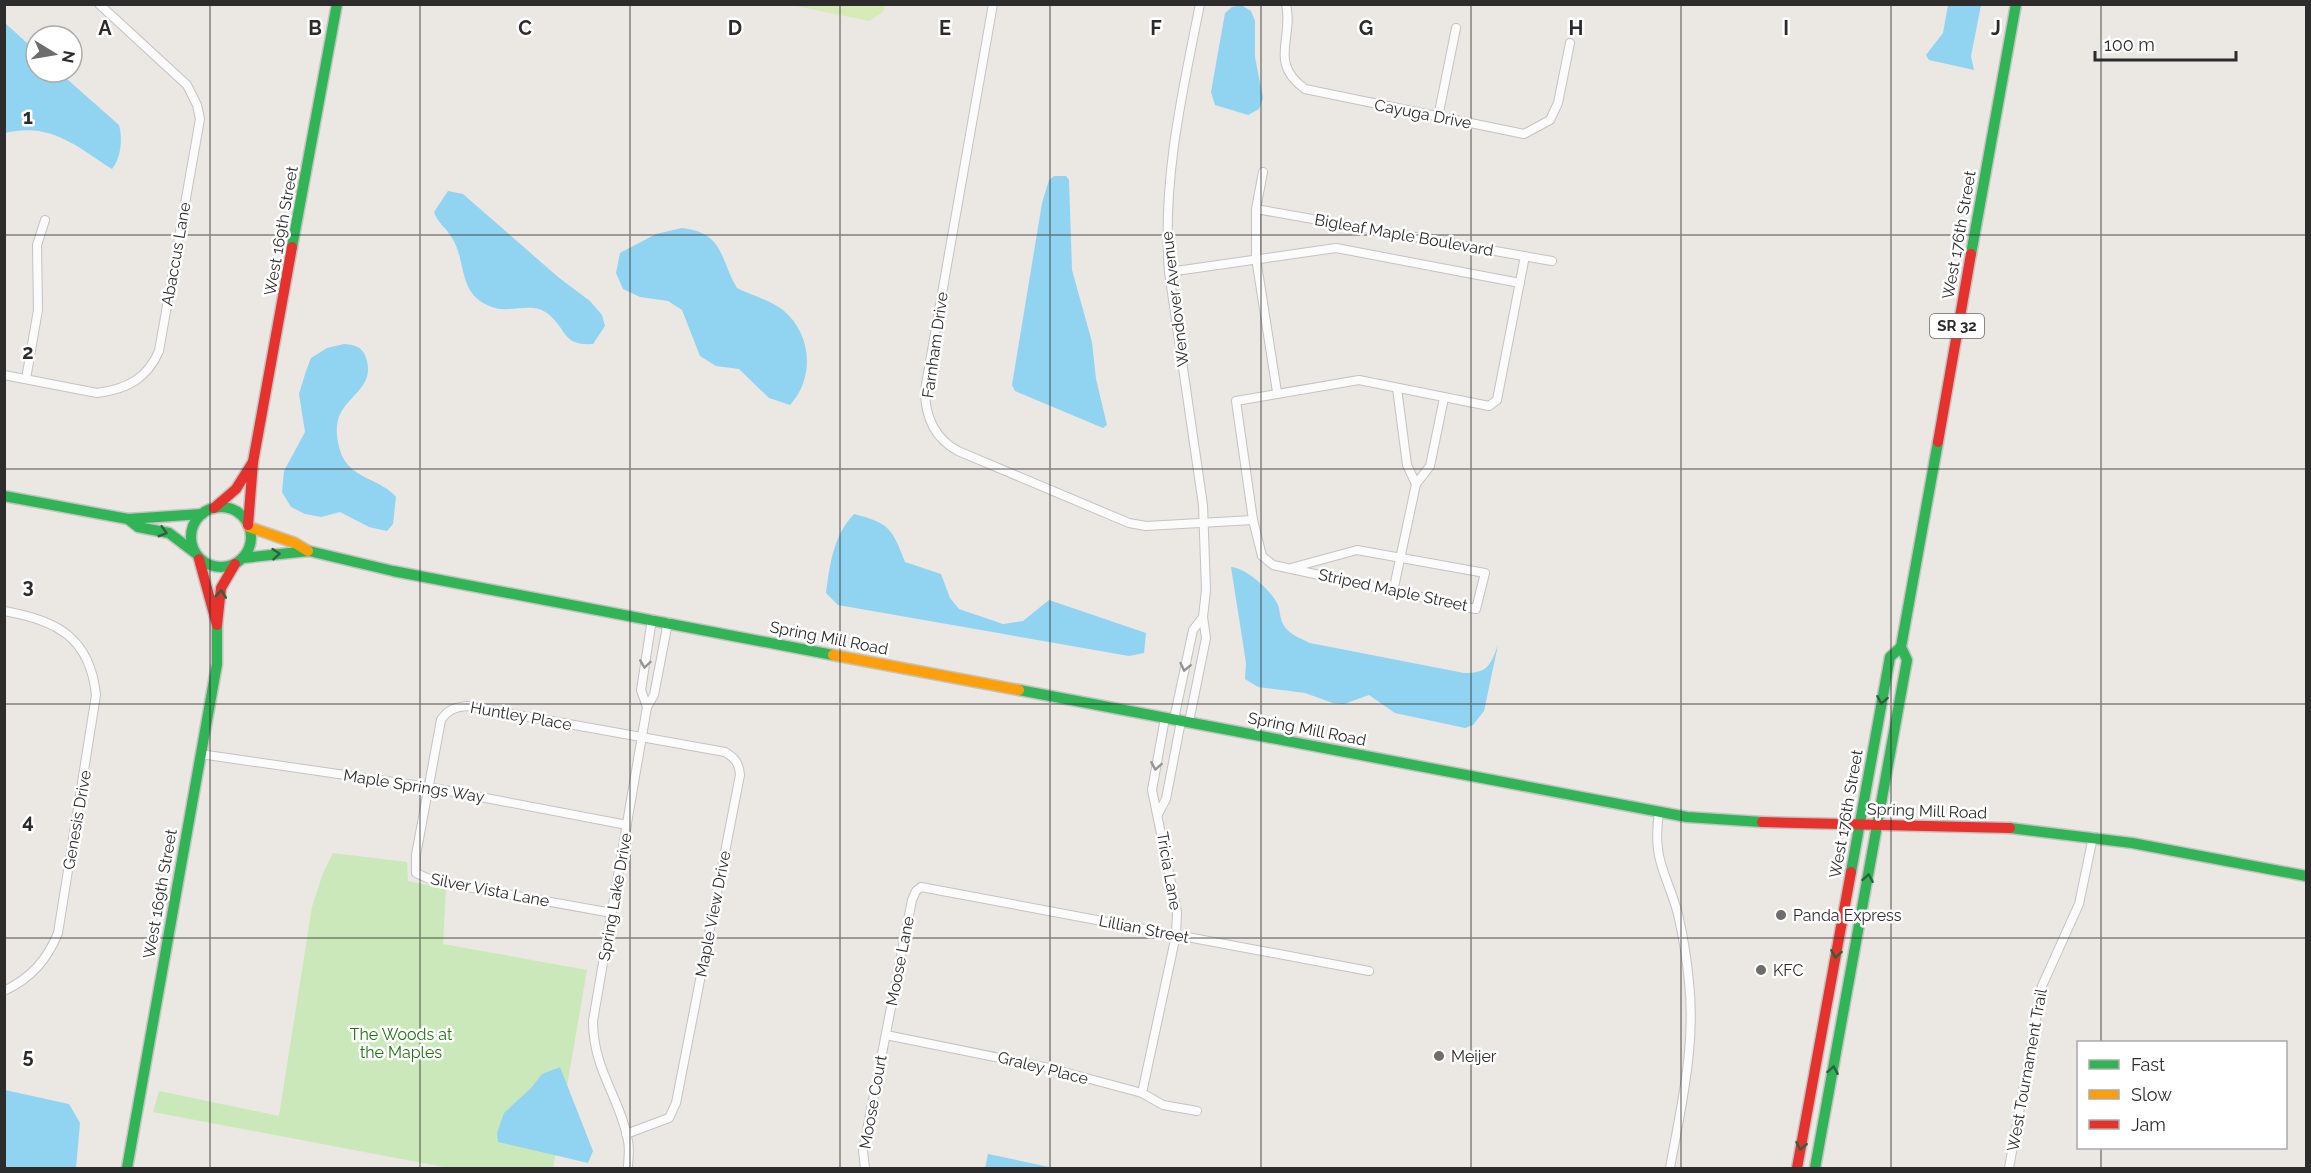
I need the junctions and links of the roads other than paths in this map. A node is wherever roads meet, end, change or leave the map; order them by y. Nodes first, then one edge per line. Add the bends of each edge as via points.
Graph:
1 (99, 4) edge
2 (337, 4) edge
3 (993, 4) edge
4 (1200, 4) edge
5 (1286, 4) edge
6 (2016, 4) edge
7 (1456, 28) dead end
8 (1570, 43) dead end
9 (1438, 117) junction
10 (1263, 172) dead end
11 (1256, 209) junction
12 (45, 220) dead end
13 (1525, 256) junction
14 (1256, 258) junction
15 (1552, 261) dead end
16 (1169, 272) junction
17 (1520, 283) junction
18 (4, 375) edge
19 (26, 379) junction
20 (1397, 388) junction
21 (1277, 392) junction
22 (1444, 398) junction
23 (253, 462) junction
24 (1416, 484) junction
25 (4, 496) edge
26 (214, 508) junction
27 (202, 514) junction
28 (128, 519) junction
29 (1254, 519) junction
30 (1205, 522) junction
31 (249, 526) junction
32 (309, 551) junction
33 (197, 555) junction
34 (1400, 558) junction
35 (239, 561) junction
36 (1291, 568) junction
37 (1393, 592) junction
38 (4, 611) edge
39 (1203, 617) junction
40 (652, 620) junction
41 (668, 622) junction
42 (217, 625) junction
43 (1901, 647) junction
44 (647, 707) junction
45 (1177, 720) junction
46 (642, 738) junction
47 (200, 754) junction
48 (427, 789) junction
49 (1659, 812) junction
50 (1158, 814) junction
51 (1860, 824) junction
52 (1878, 824) junction
53 (627, 825) junction
54 (2093, 837) junction
55 (2307, 876) edge
56 (918, 888) joint
57 (612, 913) junction
58 (1176, 935) junction
59 (1369, 971) dead end
60 (4, 991) edge
61 (886, 1035) junction
62 (1142, 1093) junction
63 (1197, 1111) dead end
64 (626, 1134) junction
65 (127, 1168) edge
66 (628, 1168) edge
67 (865, 1168) edge
68 (1670, 1168) edge
69 (1797, 1168) edge
70 (1815, 1168) edge
71 (2009, 1168) edge

1 - 19 street, Abaccus Lane via 187,84 200,119 159,351 137,381 112,391 98,393
2 - 23 street, West 169th Street
3 - 30 street, Farnham Drive via 926,390 931,425 938,436 958,451 1129,523 1146,526
4 - 16 street, Wendover Avenue via 1174,134 1167,199
5 - 9 street, Cayuga Drive via 1289,17 1284,64 1294,81 1319,93
6 - 43 street, West 176th Street / SR 32
7 - 9 street
8 - 9 street, Cayuga Drive via 1558,103 1550,120 1540,128 1524,134
10 - 11 street
11 - 13 street, Bigleaf Maple Boulevard
11 - 14 street
12 - 19 street via 37,245 39,310
13 - 15 street, Bigleaf Maple Boulevard
13 - 17 street
14 - 16 street, Bigleaf Maple Boulevard
14 - 17 street, Bigleaf Maple Boulevard via 1336,248
14 - 21 street
16 - 30 street, Wendover Avenue
17 - 22 street via 1497,400 1489,406
18 - 19 street
20 - 21 street via 1359,380
20 - 22 street
20 - 24 street via 1407,465
21 - 29 street via 1236,401
22 - 24 street via 1430,466
23 - 26 street, West 169th Street via 236,489
23 - 31 street, West 169th Street
24 - 34 street
25 - 28 street
26 - 27 street
26 - 31 street via 235,510
27 - 28 street
27 - 33 street via 192,525 190,535
28 -> 33 street via 138,527 169,533
29 - 30 street
29 - 36 street, Striped Maple Street via 1262,556 1273,565
30 - 39 street, Wendover Avenue
31 - 32 street, Spring Mill Road
31 - 35 street via 250,544
35 -> 32 street, Spring Mill Road
32 - 40 street, Spring Mill Road via 393,571
33 - 35 street via 211,566 221,568
33 - 42 street, West 169th Street
34 - 36 street, Striped Maple Street via 1358,550
34 - 37 street
34 - 37 street, Striped Maple Street via 1485,573 1476,609
42 -> 35 street, West 169th Street via 221,588
36 - 37 street, Striped Maple Street
38 - 60 street, Genesis Drive via 47,621 67,635 81,650 92,676 96,705 62,910 52,946 39,966
39 -> 45 street, Wendover Avenue via 1193,630
39 - 45 street via 1206,638
40 - 41 street, Spring Mill Road
40 -> 44 street via 641,690
41 - 44 street, Spring Lake Drive via 654,695
41 - 45 street, Spring Mill Road
42 - 47 street, West 169th Street via 217,664
43 -> 51 street, West 176th Street / SR 32 via 1890,657
43 - 52 street, West 176th Street / SR 32 via 1907,660
44 - 46 street, Spring Lake Drive
45 - 49 street, Spring Mill Road
45 - 50 street, Tricia Lane via 1166,799
45 -> 50 street via 1152,790
46 - 48 street, Huntley Place via 468,705 458,707 441,720
46 - 53 street, Spring Lake Drive
46 - 64 street, Maple View Drive via 725,752 735,758 740,775 676,1103 669,1118
47 - 48 street, Maple Springs Way
47 - 65 street, West 169th Street
48 - 53 street, Maple Springs Way
48 - 57 street, Silver Vista Lane via 415,869 422,877
49 - 51 street, Spring Mill Road via 1714,819
49 - 68 street via 1656,849 1678,915 1692,1020
50 - 58 street, Tricia Lane via 1177,912
51 - 52 street, Spring Mill Road
51 -> 69 street, West 176th Street / SR 32
52 - 54 street, Spring Mill Road via 2028,829
70 -> 52 street, West 176th Street / SR 32
53 - 57 street, Spring Lake Drive
54 - 55 street, Spring Mill Road
54 - 71 street, West Tournament Trail via 2079,904 2042,986
56 - 58 street, Lillian Street via 930,887
56 - 61 street, Moose Lane via 912,900
57 - 64 street, Spring Lake Drive via 593,1041
58 - 59 street, Lillian Street
58 - 62 street, Tricia Lane
61 - 62 street, Graley Place via 1049,1068
61 - 67 street, Moose Court via 863,1151
62 - 63 street, Graley Place via 1163,1105
64 - 66 street, Spring Lake Drive

